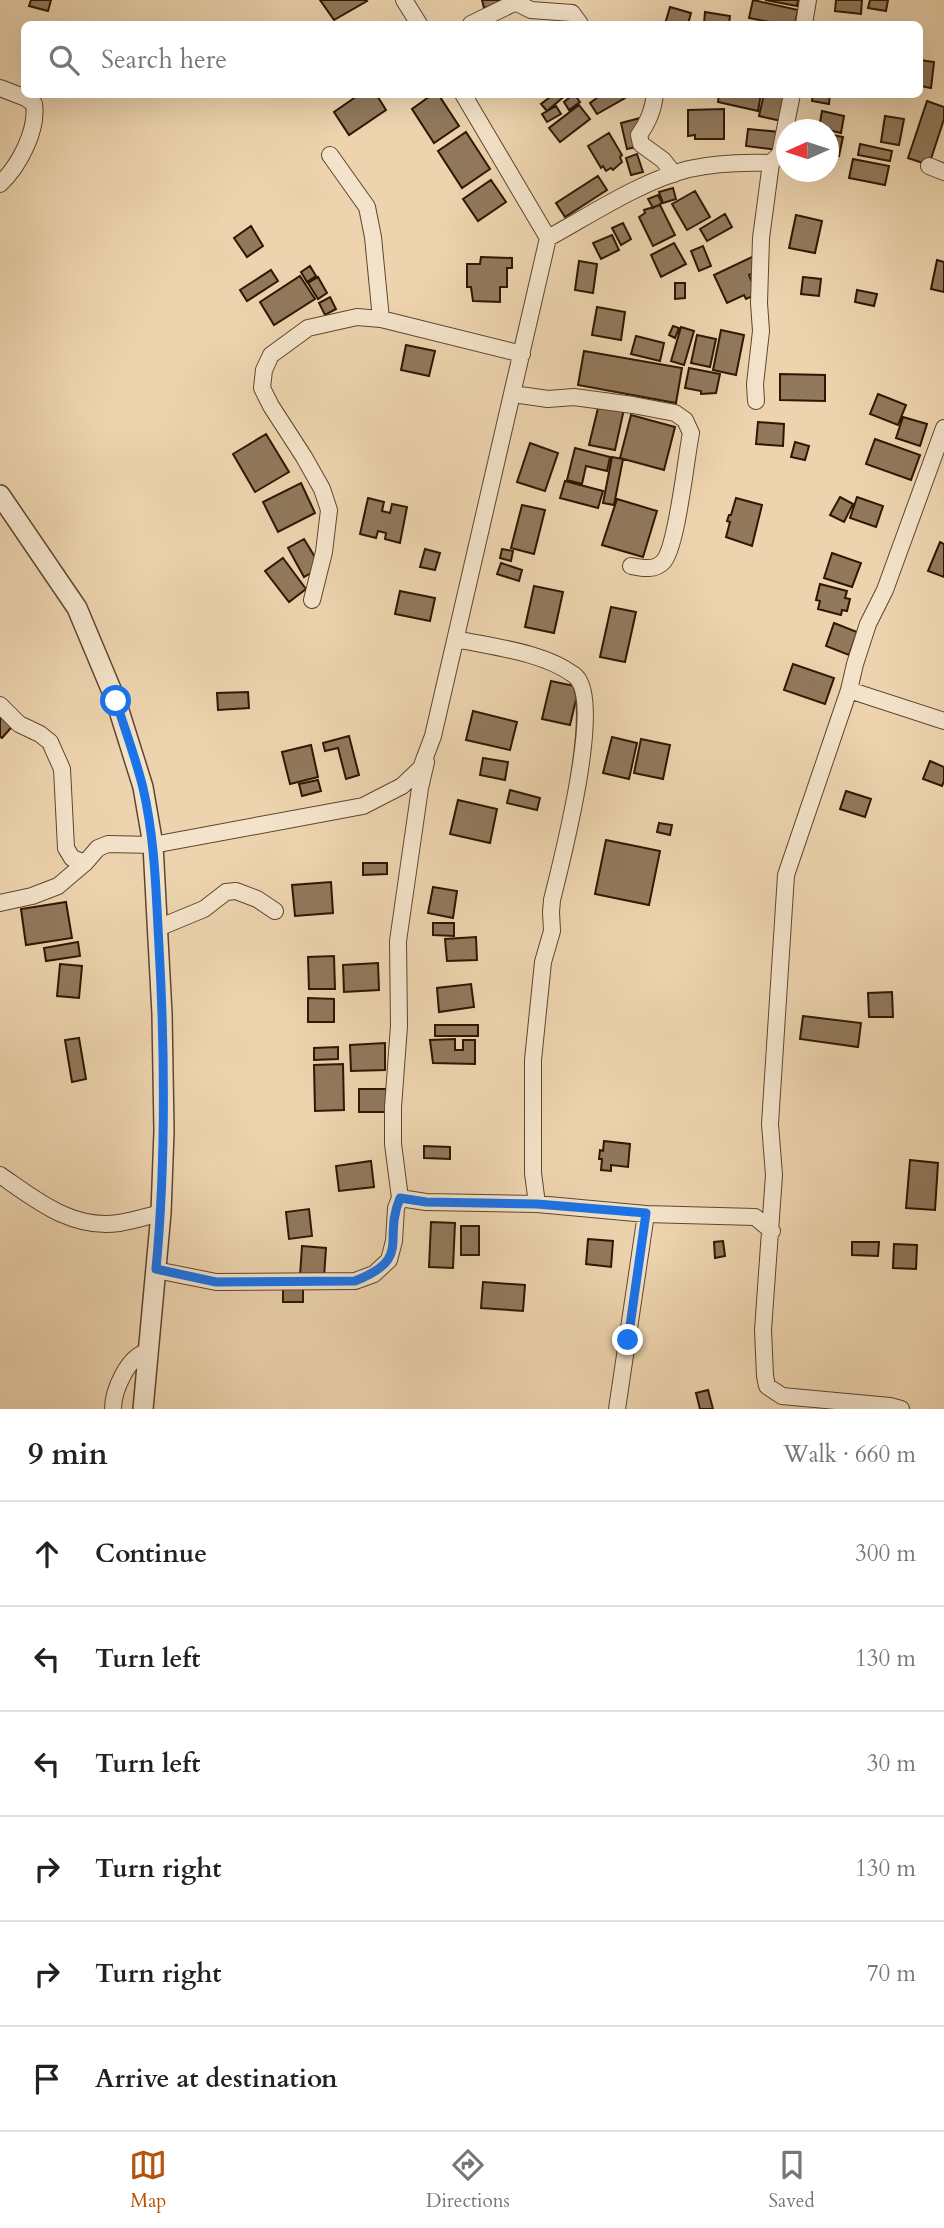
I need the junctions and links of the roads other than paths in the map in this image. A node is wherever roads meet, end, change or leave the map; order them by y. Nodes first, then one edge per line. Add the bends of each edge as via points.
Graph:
1 (404, 0) edge
2 (808, 0) edge
3 (516, 1) edge
4 (417, 21) edge
5 (477, 21) edge
6 (578, 21) edge
7 (804, 21) edge
8 (0, 88) edge
9 (21, 96) edge
10 (26, 98) edge
11 (465, 98) edge
12 (655, 98) edge
13 (791, 98) edge
14 (330, 155) dead end
15 (771, 163) junction
16 (674, 174) junction
17 (0, 184) edge
18 (548, 238) junction
19 (381, 319) junction
20 (522, 354) junction
21 (513, 394) junction
22 (756, 401) dead end
23 (944, 428) edge
24 (0, 495) edge
25 (631, 566) dead end
26 (312, 600) dead end
27 (456, 639) junction
28 (849, 690) junction
29 (0, 705) edge
30 (944, 721) edge
31 (433, 736) junction
32 (153, 845) junction
33 (85, 863) junction
34 (0, 903) edge
35 (275, 911) dead end
36 (158, 928) junction
37 (0, 1175) edge
38 (400, 1198) junction
39 (537, 1204) junction
40 (772, 1204) junction
41 (162, 1213) junction
42 (646, 1213) junction
43 (755, 1217) junction
44 (772, 1231) junction
45 (156, 1269) junction
46 (148, 1352) junction
47 (113, 1409) edge
48 (143, 1409) edge
49 (617, 1409) edge
50 (901, 1409) edge

1 - 4 street
2 - 7 street
3 - 5 street
3 - 6 street via 531,10 572,13
8 - 9 street
10 - 17 street via 34,104 36,115 23,153
11 - 18 street
12 - 16 street via 639,135 641,145
13 - 15 street via 780,154
14 - 19 street via 366,208
15 - 16 street via 724,164
15 - 22 street via 761,238
16 - 18 street
18 - 20 street
19 - 20 street
19 - 26 street via 357,317 308,328 271,355 264,370 262,388 322,489 328,510
20 - 21 street
21 - 25 street via 633,405 675,413 685,420 691,433 672,544 663,562 650,569
21 - 27 street
23 - 28 street via 885,590 868,624
24 - 32 street via 77,608 116,701 143,787
27 - 31 street
27 - 39 street via 552,663 576,676 585,699 581,765 552,900 552,931 534,1032
28 - 30 street
28 - 40 street via 786,875 770,1124
29 - 33 street via 19,724 50,742 62,769 66,848 72,858
31 - 32 street via 421,768 402,786 363,806
31 - 38 street via 420,788 398,941 393,1144
32 - 33 street via 108,844
32 - 36 street
33 - 34 street via 58,886
35 - 36 street via 257,899 226,892 204,909
36 - 41 street
37 - 41 street via 52,1211 85,1223 117,1223
38 - 39 street
38 - 45 street via 389,1260 374,1274 355,1281 216,1282
39 - 42 street
40 - 43 street
40 - 44 street
41 - 45 street
42 - 43 street
42 - 49 street
43 - 44 street
44 - 50 street via 763,1330 767,1386 782,1396
45 - 46 street
46 - 47 street via 138,1357 117,1385
46 - 48 street

